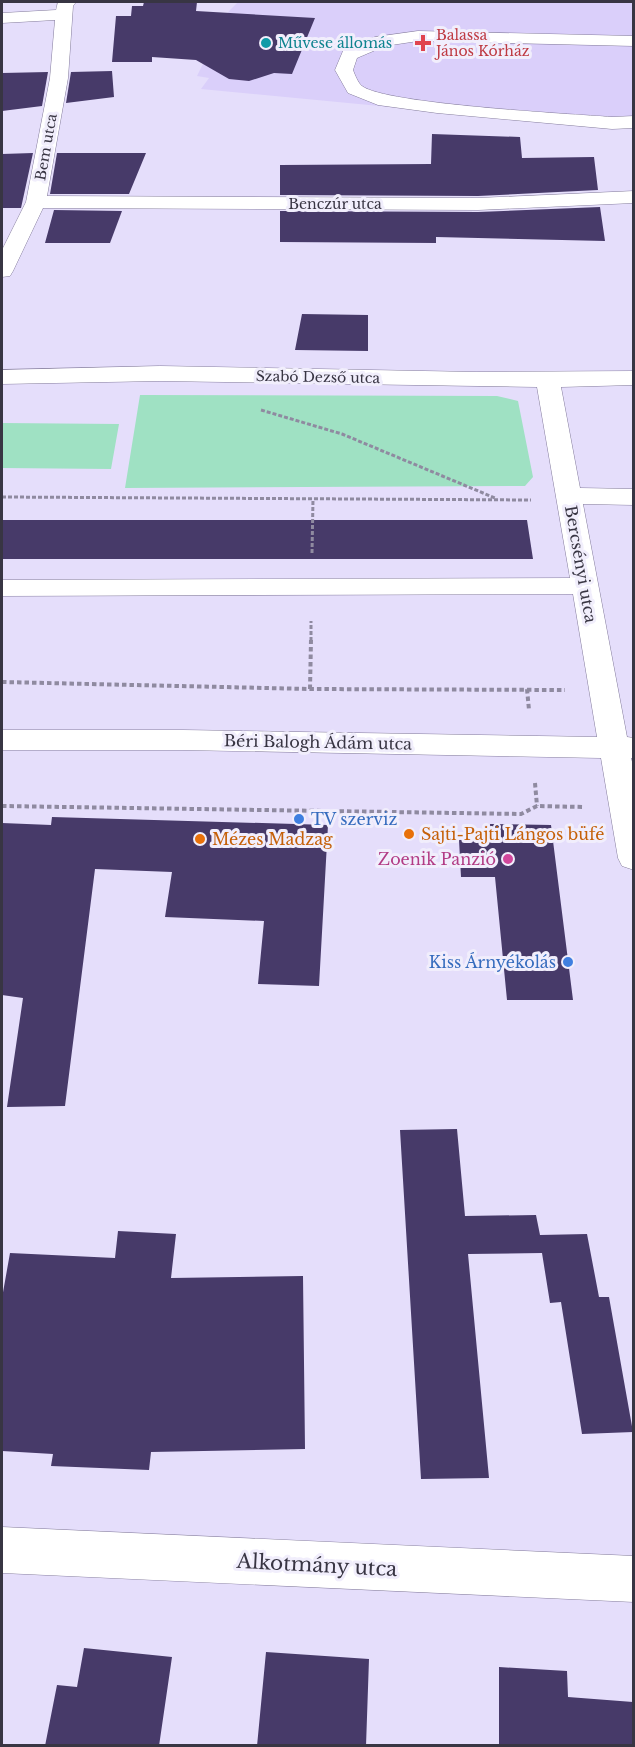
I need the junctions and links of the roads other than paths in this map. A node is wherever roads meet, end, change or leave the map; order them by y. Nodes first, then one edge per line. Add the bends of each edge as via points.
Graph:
1 (66, 8) edge
2 (2, 18) edge
3 (633, 41) edge
4 (633, 122) edge
5 (633, 197) edge
6 (36, 202) junction
7 (2, 271) edge
8 (2, 377) edge
9 (633, 378) edge
10 (548, 381) junction
11 (633, 497) edge
12 (570, 499) junction
13 (585, 586) junction
14 (2, 588) edge
15 (2, 740) edge
16 (624, 748) edge
17 (633, 858) edge
18 (2, 1550) edge
19 (633, 1580) edge

1 - 2 street, Bem utca
1 - 6 street, Bem utca via 59,78
3 - 4 street via 418,36 381,41 349,55 344,70 354,89 378,99
5 - 6 street, Benczúr utca via 478,204
6 - 7 street, Bem utca
8 - 10 street, Szabó Dezső utca via 191,375
9 - 10 street, Szabó Dezső utca
10 - 12 street, Bercsényi utca
11 - 12 street
12 - 13 street, Bercsényi utca
13 - 14 street
13 - 16 street, Bercsényi utca via 604,692
15 - 16 street, Béri Balogh Ádám utca
16 - 17 street, Bercsényi utca
18 - 19 street, Alkotmány utca

